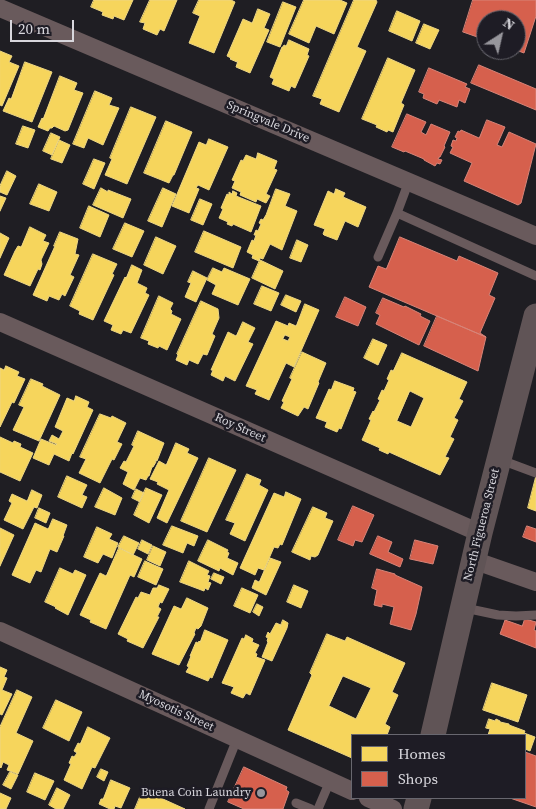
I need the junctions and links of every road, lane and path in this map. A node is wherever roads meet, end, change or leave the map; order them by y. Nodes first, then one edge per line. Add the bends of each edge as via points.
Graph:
1 (0, 8) edge
2 (409, 181) junction
3 (397, 213) junction
4 (536, 236) edge
5 (378, 257) dead end
6 (536, 276) edge
7 (536, 316) edge
8 (0, 322) edge
9 (499, 459) junction
10 (536, 472) edge
11 (480, 534) junction
12 (474, 560) junction
13 (536, 582) edge
14 (462, 608) junction
15 (536, 615) edge
16 (0, 631) edge
17 (433, 734) edge
18 (237, 739) junction
19 (330, 781) junction
20 (351, 791) edge
21 (370, 799) edge
22 (296, 803) dead end
23 (209, 809) edge
24 (311, 809) edge
25 (318, 809) edge
26 (393, 809) edge

1 - 2 street, Springvale Drive
2 - 3 lane
2 - 4 street, Springvale Drive
3 - 5 lane
3 - 6 lane
7 - 9 main road, North Figueroa Street
8 - 11 street, Roy Street
9 - 10 lane
9 - 11 main road, North Figueroa Street
11 - 12 main road, North Figueroa Street
12 - 13 street
12 - 14 main road, North Figueroa Street
14 - 15 lane via 498,615
14 - 17 main road, North Figueroa Street
16 - 18 street, Myosotis Street
18 - 19 street, Myosotis Street
18 - 23 lane
19 - 20 street, Myosotis Street
19 - 25 lane
21 - 26 street
22 - 24 lane

